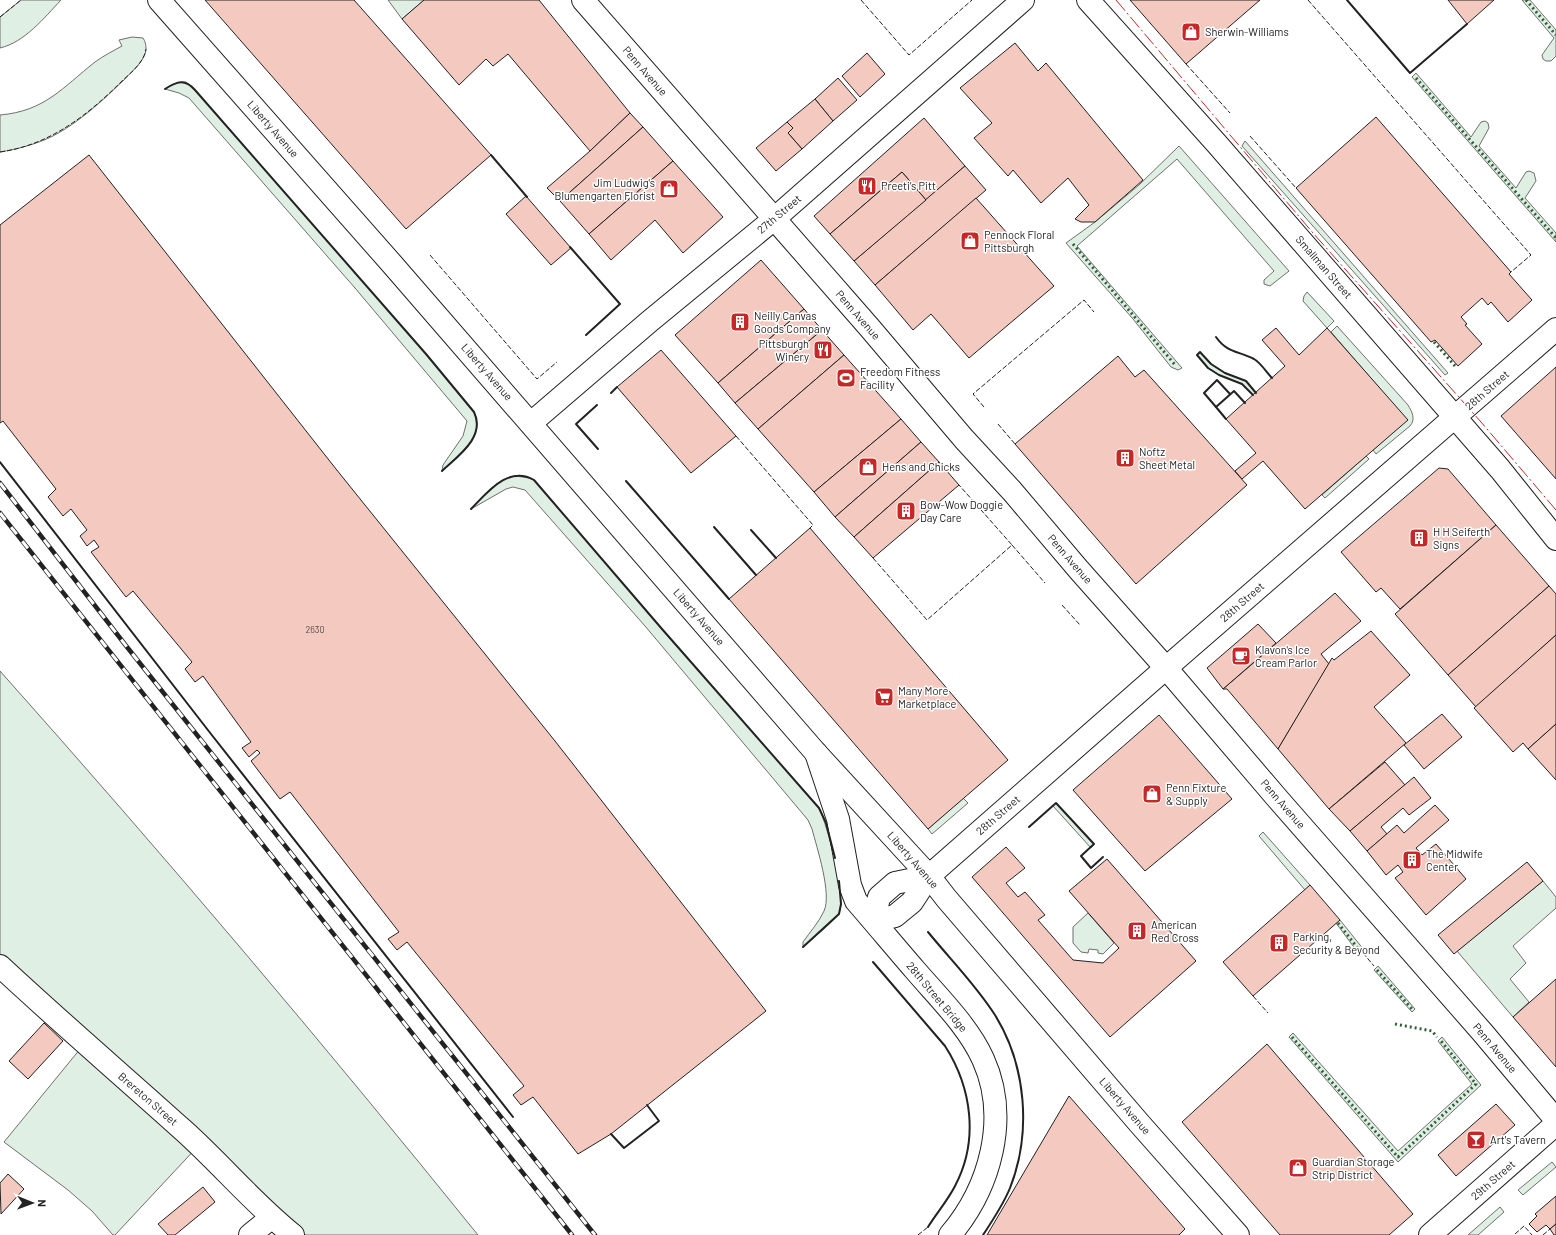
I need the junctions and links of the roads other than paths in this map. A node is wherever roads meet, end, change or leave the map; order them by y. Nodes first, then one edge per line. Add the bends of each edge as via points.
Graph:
1 (159, 0) edge
2 (583, 0) edge
3 (1023, 0) edge
4 (1088, 0) edge
5 (774, 219) junction
6 (1556, 328) edge
7 (1455, 418) junction
8 (531, 423) junction
9 (1556, 539) edge
10 (1166, 668) junction
11 (816, 753) junction
12 (929, 876) junction
13 (874, 921) junction
14 (0, 966) edge
15 (1556, 1120) edge
16 (1556, 1124) edge
17 (271, 1218) junction
18 (250, 1235) edge
19 (293, 1235) edge
20 (950, 1235) edge
21 (1238, 1235) edge
22 (1430, 1235) edge

1 - 8 street, Liberty Avenue
2 - 5 street, Penn Avenue
3 - 5 street, 27th Street
4 - 7 street, Smallman Street
5 - 8 street, 27th Street
5 - 10 street, Penn Avenue
6 - 7 street, 28th Street
7 - 9 street, Smallman Street
7 - 10 street, 28th Street
8 - 11 street, Liberty Avenue
10 - 12 street, 28th Street
10 - 15 street, Penn Avenue
11 - 12 street, Liberty Avenue
11 - 13 street, 28th Street Bridge via 838,819 850,885 856,900
12 - 13 street, 28th Street via 912,902 894,916
12 - 21 street, Liberty Avenue
13 - 20 street, 28th Street Bridge via 949,1008 974,1042 984,1060 992,1087 996,1118 993,1149 974,1201
14 - 17 street, Brereton Street via 184,1131
16 - 22 street, 29th Street
17 - 18 street
17 - 19 street, Brereton Street

